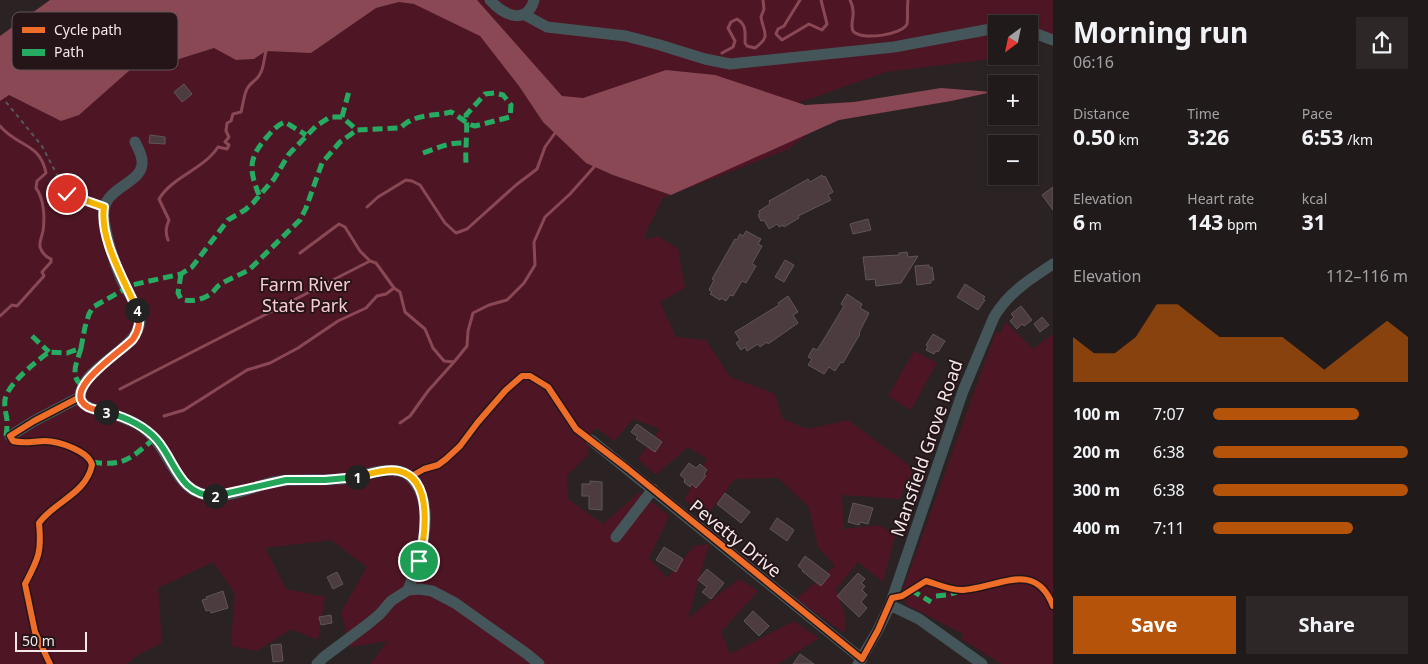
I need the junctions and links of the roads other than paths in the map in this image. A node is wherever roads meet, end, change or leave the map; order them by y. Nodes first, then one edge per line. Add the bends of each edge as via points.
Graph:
1 (490, 0) edge
2 (534, 0) edge
3 (525, 15) junction
4 (988, 29) edge
5 (1038, 35) edge
6 (1053, 40) edge
7 (135, 142) dead end
8 (1053, 264) edge
9 (80, 396) junction
10 (10, 436) dead end
11 (591, 440) dead end
12 (653, 489) junction
13 (616, 537) dead end
14 (408, 590) junction
15 (890, 605) junction
16 (860, 662) edge
17 (318, 664) edge
18 (539, 664) edge
19 (982, 664) edge

1 - 3 street via 511,15
2 - 3 street
3 - 4 street via 547,27 626,36 730,64 894,46
5 - 6 street
7 - 9 street via 142,160 141,170 113,193 104,207 104,219 118,271 139,314 140,323 133,338 95,372 83,386
8 - 15 street, Mansfield Grove Road via 1014,291 994,317 963,391
9 - 10 street
9 - 14 street via 88,407 126,418 150,433 185,484 199,494 223,495 286,480 336,480 401,472 420,490 425,518 421,551
11 - 12 street, Pevetty Drive
12 - 13 street
12 - 16 street, Pevetty Drive
14 - 17 street
14 - 18 street via 432,591 455,603
15 - 16 street, Mansfield Grove Road
15 - 19 street via 927,624

